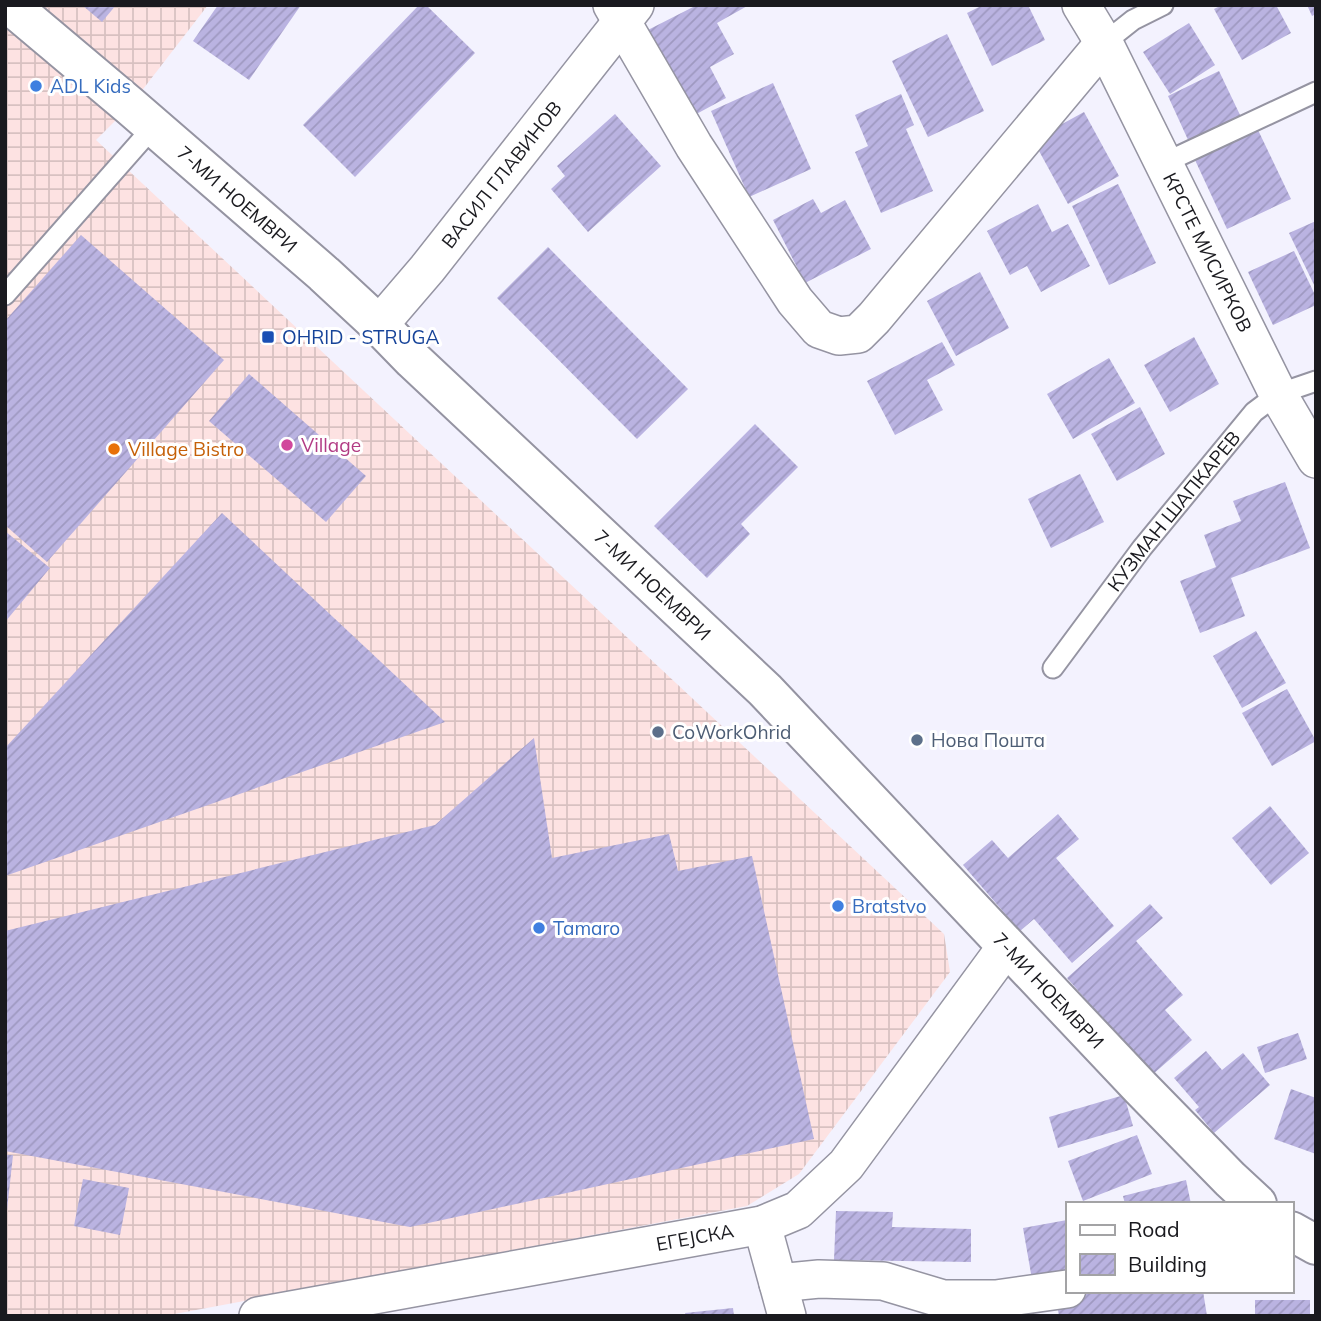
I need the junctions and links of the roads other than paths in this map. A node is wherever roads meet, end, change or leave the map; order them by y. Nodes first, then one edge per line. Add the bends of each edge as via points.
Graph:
1 (10, 5) edge
2 (1081, 5) edge
3 (1163, 5) edge
4 (623, 11) edge
5 (1104, 43) junction
6 (1316, 92) edge
7 (154, 126) junction
8 (1164, 163) junction
9 (5, 295) edge
10 (379, 325) junction
11 (1316, 380) edge
12 (1278, 394) junction
13 (1316, 459) edge
14 (1053, 668) dead end
15 (1006, 947) junction
16 (1255, 1202) edge
17 (762, 1225) junction
18 (1293, 1232) edge
19 (1316, 1245) edge
20 (1066, 1289) edge
21 (782, 1299) edge
22 (258, 1316) edge

1 - 7 street, 7-МИ НОЕМВРИ
2 - 5 street, КРСТЕ МИСИРКОВ
3 - 5 lane via 1133,20
4 - 5 street, ВАСИЛ ГЛАВИНОВ via 694,146 795,302 819,329 839,336 858,334 874,318
4 - 10 street, ВАСИЛ ГЛАВИНОВ via 427,269
5 - 8 street, КРСТЕ МИСИРКОВ
6 - 8 lane
7 - 9 lane
7 - 10 street, 7-МИ НОЕМВРИ
8 - 12 street, КРСТЕ МИСИРКОВ
10 - 15 street, 7-МИ НОЕМВРИ via 765,690
11 - 12 lane, КУЗМАН ШАПКАРЕВ
12 - 13 street, КРСТЕ МИСИРКОВ
12 - 14 lane, КУЗМАН ШАПКАРЕВ via 1254,412 1142,548
15 - 16 street, 7-МИ НОЕМВРИ
15 - 17 street, ЕГЕЈСКА via 846,1165 798,1210
17 - 21 street
17 - 22 street, ЕГЕЈСКА
18 - 19 street
20 - 21 street via 996,1299 943,1299 883,1281 819,1279

